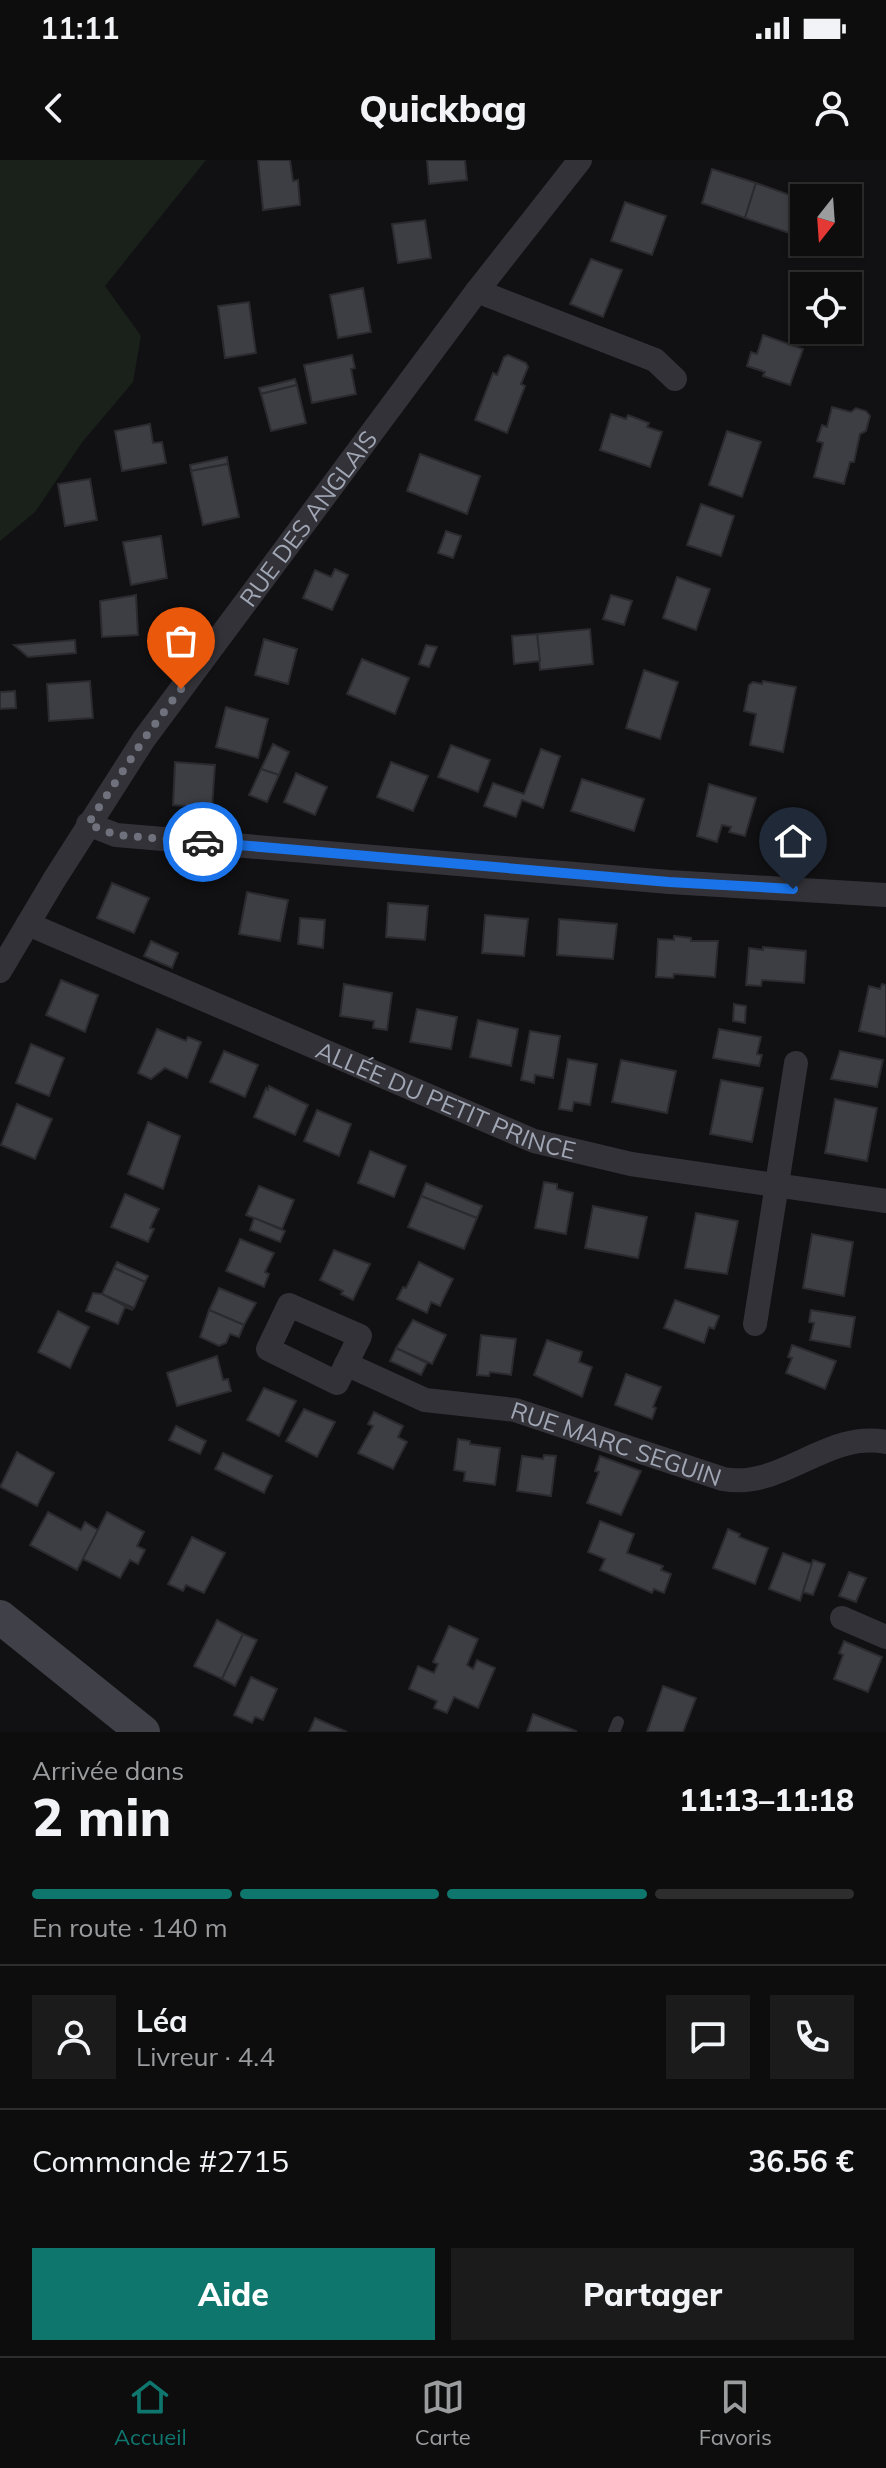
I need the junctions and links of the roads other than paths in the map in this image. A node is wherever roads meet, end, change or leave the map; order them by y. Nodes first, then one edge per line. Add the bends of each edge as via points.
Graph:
1 (580, 160) edge
2 (477, 291) junction
3 (675, 379) dead end
4 (88, 824) junction
5 (886, 895) edge
6 (28, 924) junction
7 (0, 971) edge
8 (796, 1063) dead end
9 (775, 1185) junction
10 (886, 1201) edge
11 (755, 1324) dead end
12 (346, 1364) dead end
13 (886, 1442) edge
14 (0, 1617) edge
15 (842, 1618) dead end
16 (886, 1637) edge
17 (143, 1732) edge

1 - 2 street, RUE DES ANGLAIS
2 - 3 street via 655,360
2 - 4 street, RUE DES ANGLAIS via 144,739
4 - 5 street via 116,835 147,838
4 - 6 street, RUE DES ANGLAIS
6 - 7 street, RUE DES ANGLAIS
6 - 9 street, ALLÉE DU PETIT PRINCE via 534,1141 631,1164
8 - 9 street
9 - 10 street, ALLÉE DU PETIT PRINCE
9 - 11 street
12 - 13 street, RUE MARC SEGUIN via 425,1400 515,1410 740,1482 765,1477 845,1443
14 - 17 main road
15 - 16 street

